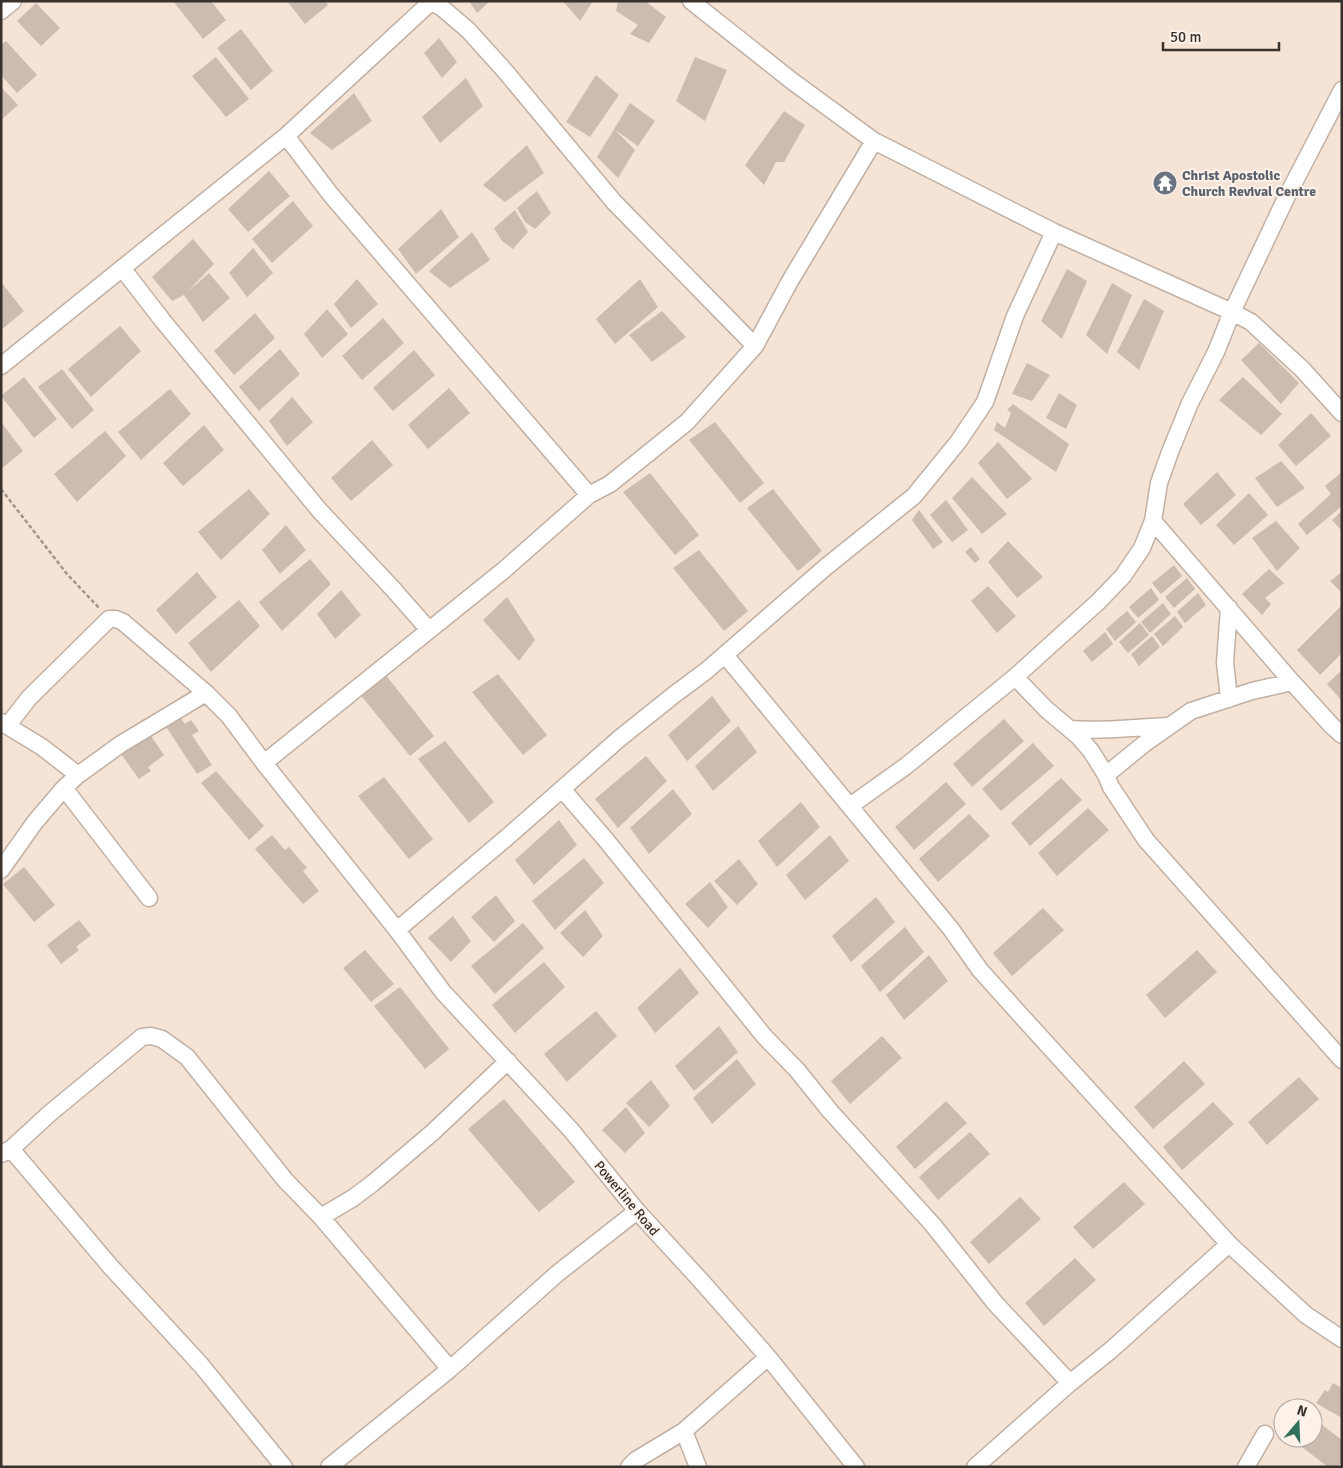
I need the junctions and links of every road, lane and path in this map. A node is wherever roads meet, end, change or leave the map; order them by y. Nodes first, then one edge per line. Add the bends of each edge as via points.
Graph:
1 (13, 1) edge
2 (691, 1) edge
3 (431, 2) edge
4 (1, 11) edge
5 (1342, 90) edge
6 (286, 136) junction
7 (874, 141) junction
8 (1054, 232) junction
9 (122, 268) junction
10 (1232, 312) junction
11 (755, 346) junction
12 (1, 366) edge
13 (1342, 413) edge
14 (1, 489) edge
15 (589, 495) junction
16 (1153, 521) junction
17 (1229, 608) junction
18 (109, 619) junction
19 (429, 630) junction
20 (725, 656) junction
21 (1015, 677) junction
22 (1292, 682) junction
23 (206, 693) junction
24 (1229, 699) junction
25 (5, 723) edge
26 (1169, 726) junction
27 (1070, 729) junction
28 (1342, 735) edge
29 (264, 763) junction
30 (78, 774) junction
31 (1106, 775) junction
32 (64, 788) junction
33 (562, 789) junction
34 (850, 806) junction
35 (1, 870) edge
36 (149, 898) dead end
37 (397, 930) junction
38 (1342, 1060) edge
39 (508, 1061) junction
40 (6, 1152) edge
41 (637, 1211) junction
42 (321, 1218) junction
43 (1229, 1244) junction
44 (1342, 1339) edge
45 (768, 1357) junction
46 (450, 1369) junction
47 (1070, 1383) junction
48 (684, 1430) junction
49 (1265, 1434) dead end
50 (284, 1467) edge
51 (329, 1467) edge
52 (629, 1467) edge
53 (698, 1467) edge
54 (856, 1467) edge
55 (975, 1467) edge
56 (1246, 1467) edge

1 - 4 street
2 - 7 street
3 - 6 street
3 - 11 street via 468,30 614,202
5 - 10 street
6 - 9 street
6 - 15 street via 331,195
7 - 8 street
7 - 11 street
8 - 10 street
8 - 20 street via 1015,316 985,402 958,442 914,496 827,566
9 - 12 street
9 - 19 street via 320,511
10 - 13 street via 1251,322 1302,369
10 - 16 street via 1170,452 1159,483
11 - 15 street via 688,422 610,484
14 - 18 path via 67,574
15 - 19 street via 504,570
16 - 17 street
16 - 21 street via 1142,548 1123,576
17 - 22 street
17 - 24 street via 1225,662
18 - 23 street, Powerline Road via 123,622
18 - 25 street
19 - 29 street
20 - 33 street via 620,738
20 - 34 street
21 - 27 street
21 - 34 street via 906,766
22 - 24 street
22 - 28 street
23 - 29 street, Powerline Road via 229,716
23 - 30 street via 120,744
24 - 26 street via 1191,711
25 - 30 street
26 - 27 street via 1094,731
26 - 31 street
27 - 31 street via 1091,751
29 - 37 street, Powerline Road
30 - 32 street
31 - 38 street via 1111,788 1146,840
32 - 35 street
32 - 36 street
33 - 37 street
33 - 47 street via 764,1036 933,1225 996,1303
34 - 43 street via 951,929 980,970
37 - 39 street, Powerline Road via 443,992
39 - 41 street, Powerline Road via 571,1130
39 - 42 street via 373,1183
40 - 42 street via 142,1037 151,1036 162,1039 187,1057 285,1180
40 - 50 street via 201,1365
41 - 45 street, Powerline Road
41 - 46 street via 558,1274
42 - 46 street
43 - 44 street via 1306,1315
43 - 47 street
45 - 48 street
45 - 54 street, Powerline Road
46 - 51 street
47 - 55 street
48 - 52 street
48 - 53 street
49 - 56 street

